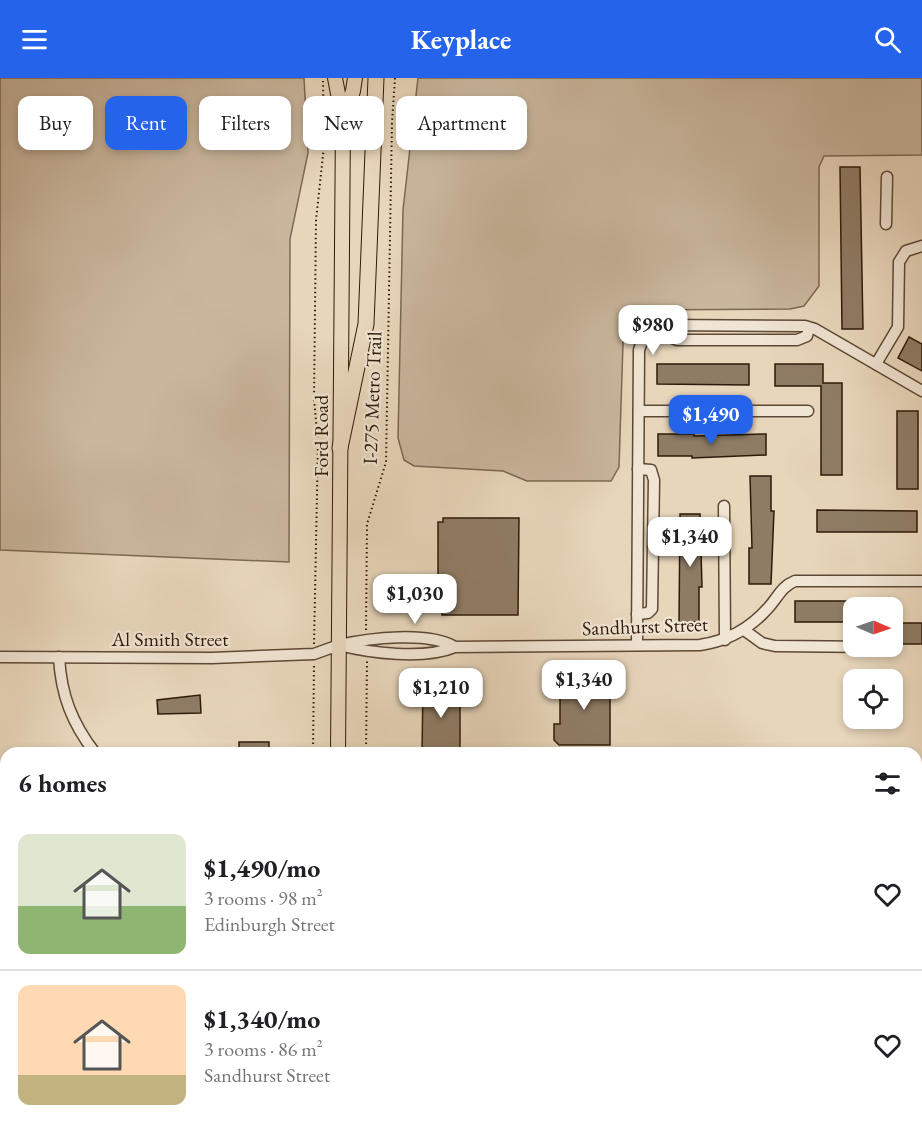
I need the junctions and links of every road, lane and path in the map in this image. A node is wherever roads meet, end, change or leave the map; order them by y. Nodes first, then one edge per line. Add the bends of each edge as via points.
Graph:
1 (322, 78) edge
2 (335, 78) edge
3 (355, 78) edge
4 (376, 78) edge
5 (395, 78) edge
6 (338, 96) edge
7 (352, 96) edge
8 (343, 150) edge
9 (887, 177) dead end
10 (886, 224) dead end
11 (922, 246) edge
12 (876, 364) junction
13 (922, 391) edge
14 (639, 411) junction
15 (808, 411) dead end
16 (340, 448) junction
17 (638, 469) junction
18 (724, 506) dead end
19 (922, 581) edge
20 (637, 614) junction
21 (744, 630) junction
22 (366, 639) junction
23 (724, 640) junction
24 (339, 645) junction
25 (637, 645) junction
26 (455, 647) junction
27 (843, 647) edge
28 (367, 652) junction
29 (314, 654) junction
30 (0, 657) edge
31 (59, 657) junction
32 (90, 747) edge
33 (313, 747) edge
34 (338, 747) edge
35 (366, 747) edge
36 (167, 1131) edge
37 (238, 1131) edge

1 - 29 path via 324,146 316,220 314,399 318,443
2 - 6 main road, Ford Road
3 - 7 main road, Ford Road
4 - 16 highway via 366,324
5 - 22 path, I-275 Metro Trail via 386,462 367,524
8 - 16 main road, Ford Road
9 - 10 street
11 - 12 street via 906,251 899,262 898,327
12 - 13 street
12 - 14 street via 809,327 652,328 640,341
14 - 15 street
14 - 17 street
16 - 24 main road, Ford Road
17 - 20 street
17 - 20 street via 651,470 654,480 652,609
18 - 23 street
19 - 21 street, Sandhurst Street via 795,581 783,588
20 - 25 street
21 - 23 street, Sandhurst Street
21 - 27 street via 762,643 775,646
22 - 24 street, Sandhurst Street
22 - 26 street, Sandhurst Street via 441,639
23 - 25 street, Sandhurst Street via 700,645
24 - 28 street, Sandhurst Street
24 - 29 street, Al Smith Street
24 - 34 main road, Ford Road
25 - 26 street, Sandhurst Street
26 - 28 street, Sandhurst Street via 442,653
28 - 35 path
29 - 31 street, Al Smith Street
29 - 33 path
30 - 31 street, Al Smith Street
31 - 32 street via 64,698
36 - 37 street

